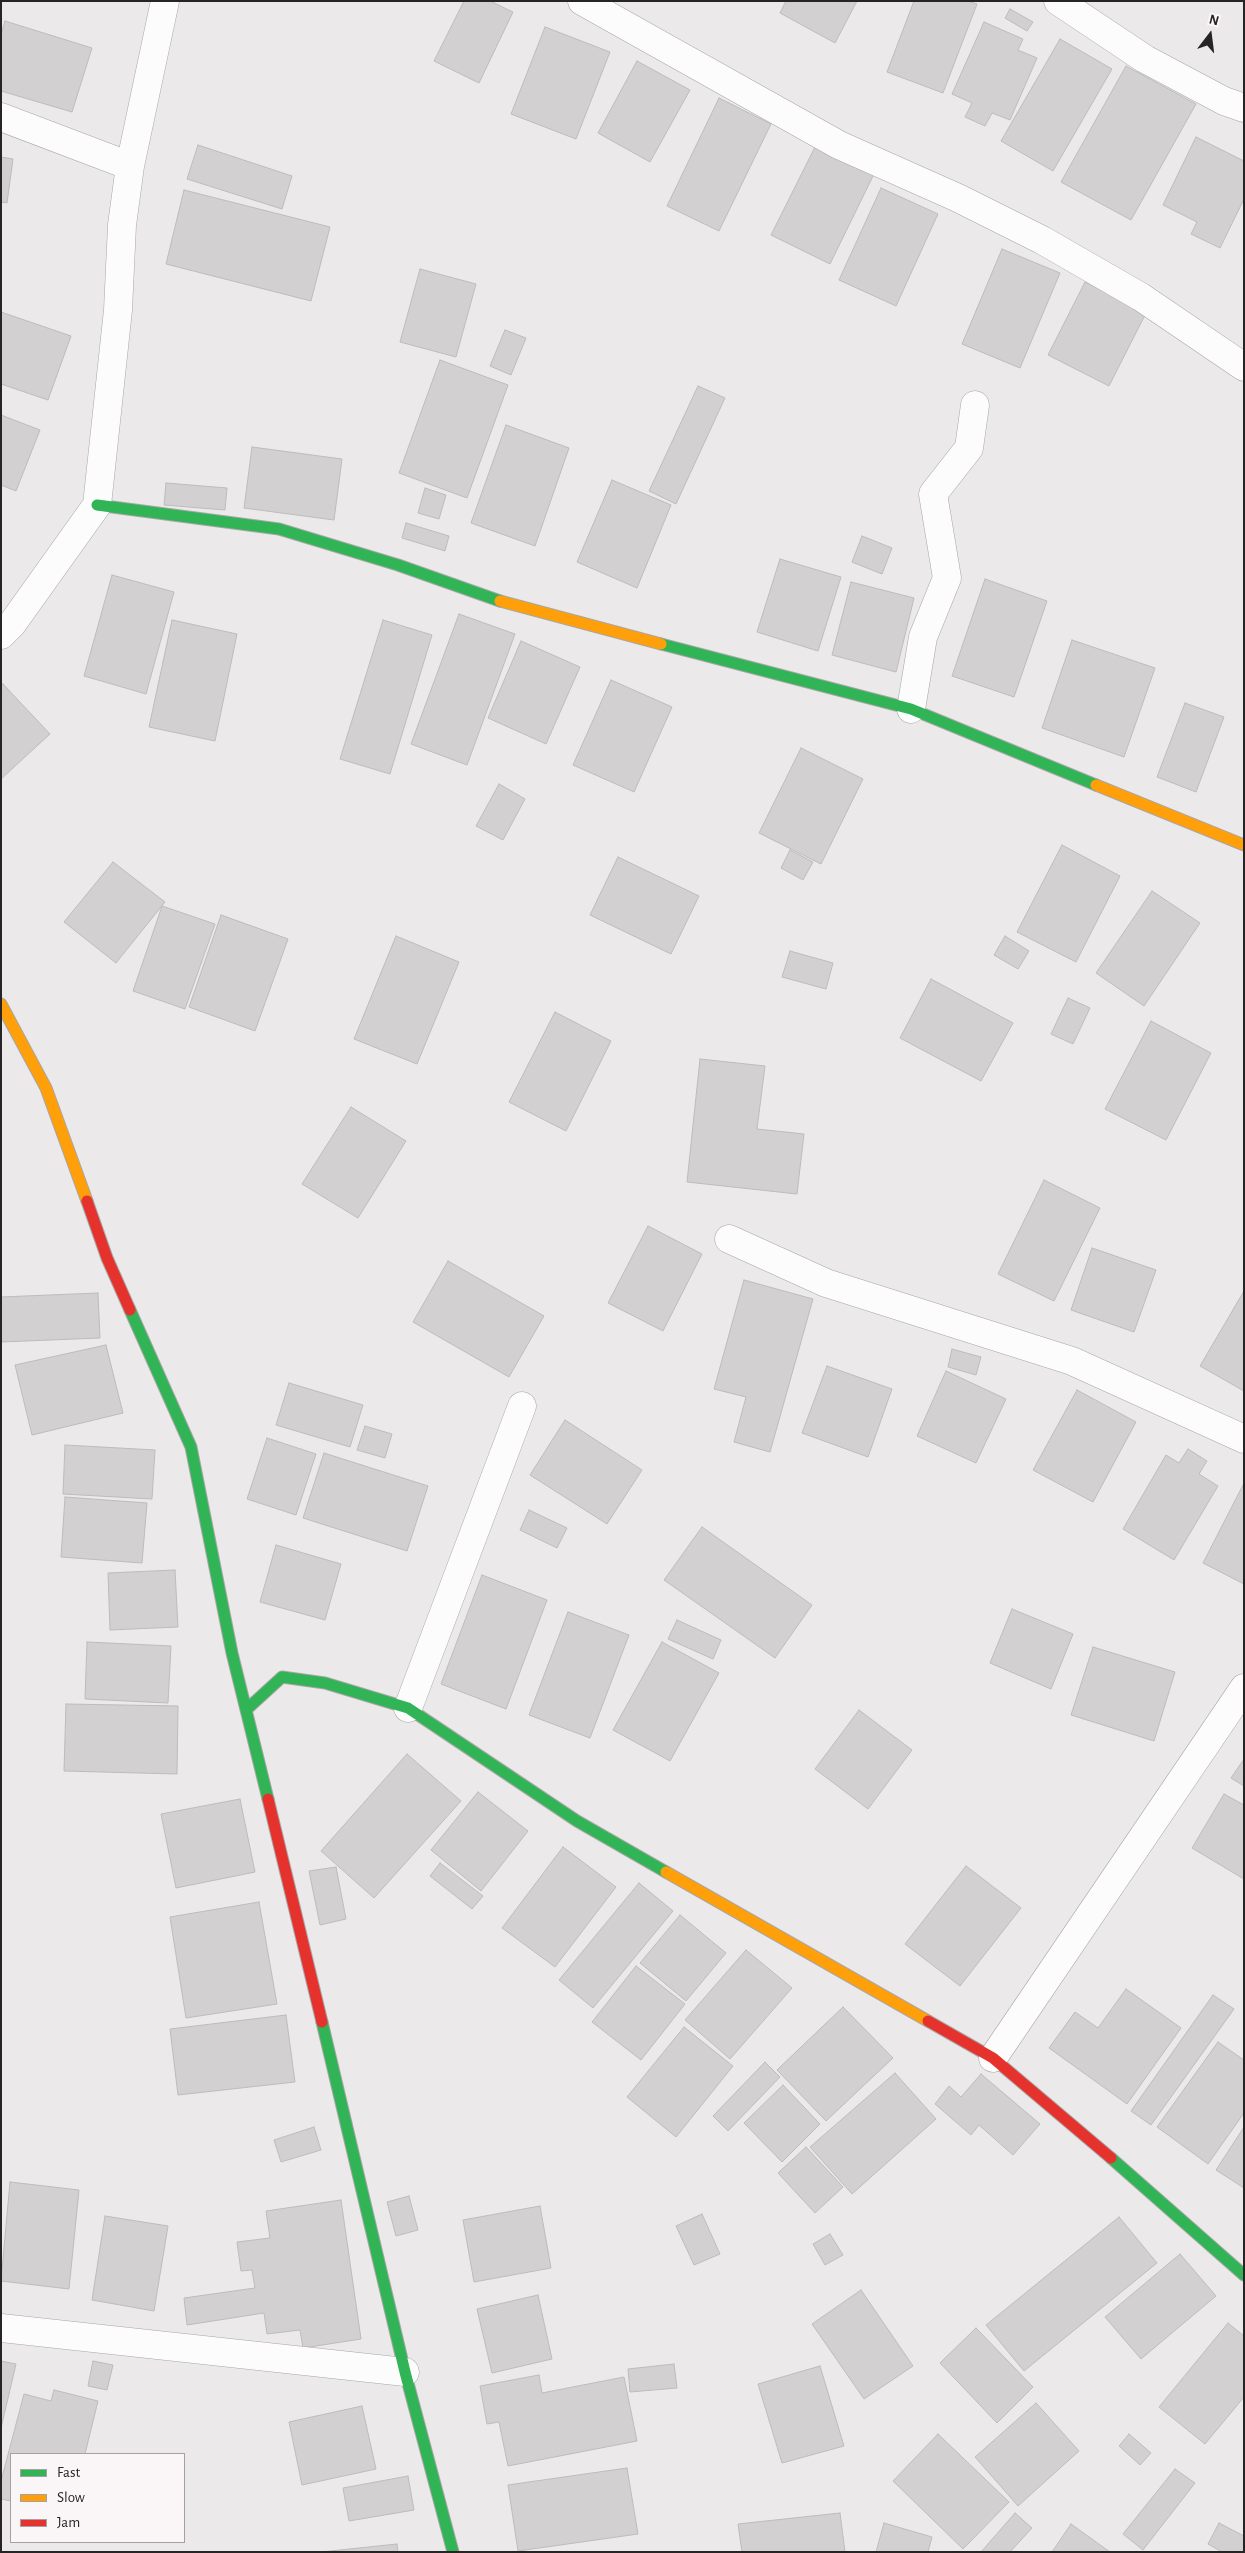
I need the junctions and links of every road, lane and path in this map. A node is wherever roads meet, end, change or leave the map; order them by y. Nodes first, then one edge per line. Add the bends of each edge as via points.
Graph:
1 (165, 1) edge
2 (582, 1) edge
3 (1058, 1) edge
4 (1244, 108) edge
5 (1, 117) edge
6 (130, 166) junction
7 (1244, 367) edge
8 (974, 405) dead end
9 (97, 505) junction
10 (1, 636) edge
11 (911, 709) junction
12 (1244, 845) edge
13 (1, 1004) edge
14 (729, 1239) dead end
15 (522, 1406) dead end
16 (1244, 1440) edge
17 (1244, 1688) edge
18 (408, 1708) junction
19 (247, 1709) junction
20 (993, 2058) junction
21 (1244, 2275) edge
22 (1, 2328) edge
23 (405, 2372) junction
24 (453, 2552) edge

1 - 6 street
2 - 7 street via 839,145 1042,240 1141,296
3 - 4 street via 1145,60
5 - 6 street
6 - 9 street
8 - 11 street via 969,448 933,494 947,578 923,637
9 - 10 street
9 - 11 street via 279,529 398,565 521,608
11 - 12 street
13 - 19 street via 46,1088 107,1258 191,1447 232,1653
14 - 16 street via 826,1283 1072,1361
15 - 18 street
17 - 20 street
18 - 19 street via 325,1683 282,1677
18 - 20 street via 577,1821
19 - 23 street
20 - 21 street
22 - 23 street
23 - 24 street

